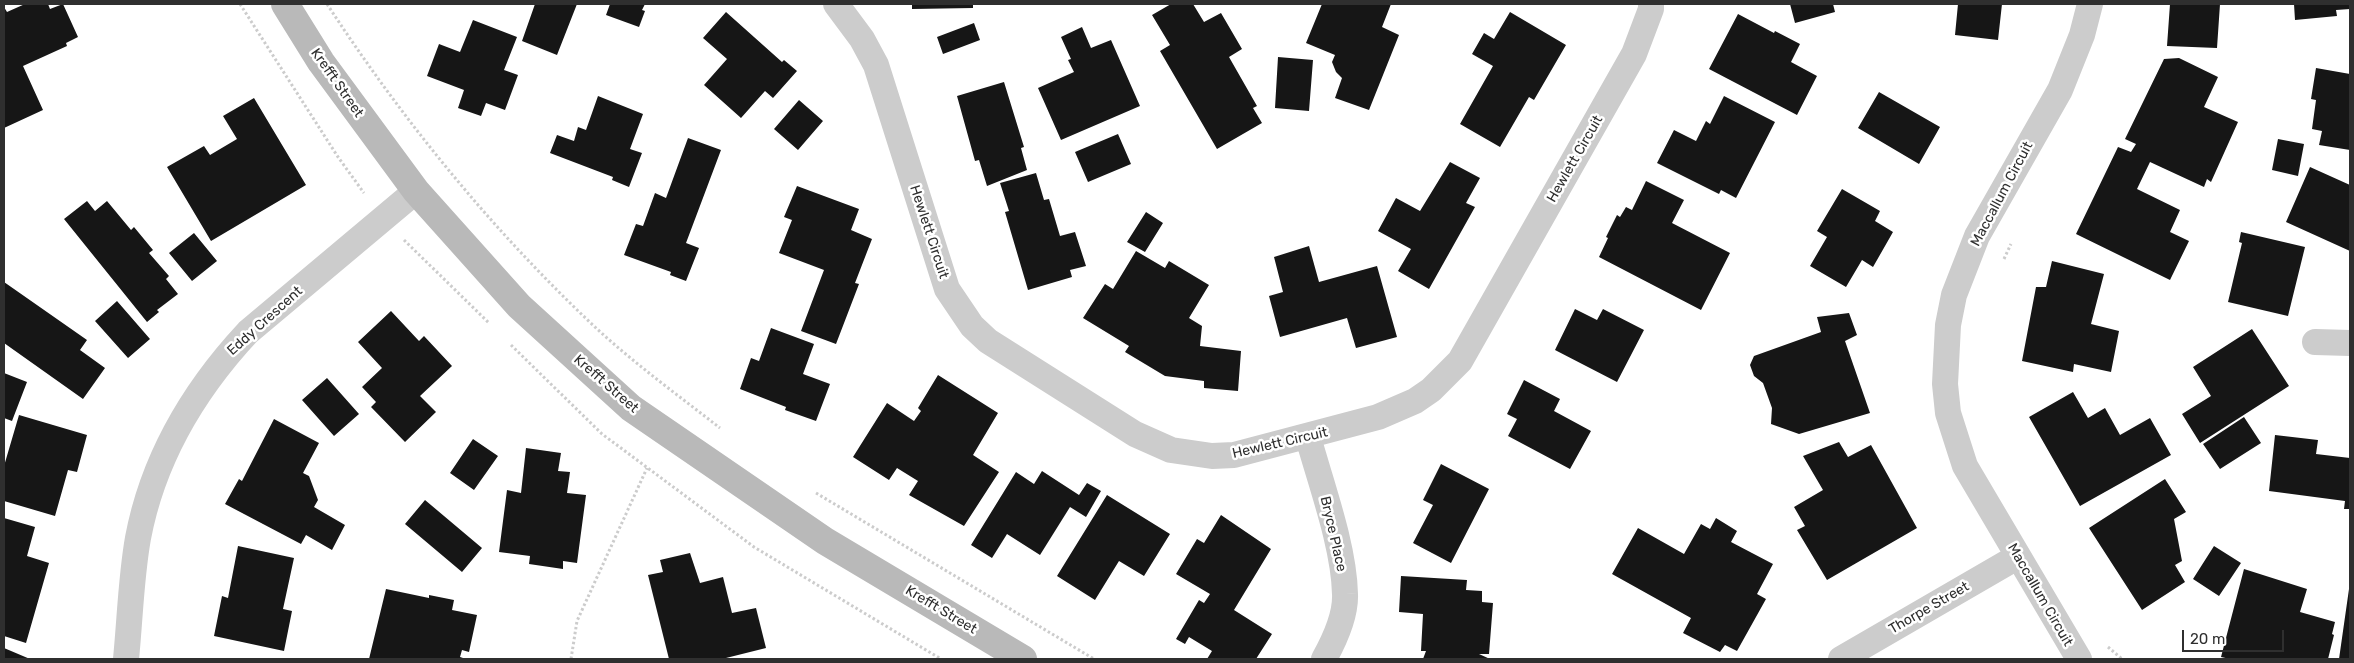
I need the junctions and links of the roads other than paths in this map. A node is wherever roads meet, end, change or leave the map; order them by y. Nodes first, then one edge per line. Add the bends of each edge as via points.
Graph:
1 (285, 4) edge
2 (836, 4) edge
3 (1651, 4) edge
4 (2090, 4) edge
5 (416, 191) junction
6 (2315, 342) dead end
7 (2350, 344) edge
8 (1308, 437) junction
9 (2017, 557) junction
10 (126, 659) edge
11 (1023, 659) edge
12 (1324, 659) edge
13 (1842, 659) edge
14 (2079, 659) edge

1 - 5 street, Krefft Street via 321,62
2 - 8 street, Hewlett Circuit via 862,39 876,65 947,289 972,326 988,342 1135,434 1171,450 1212,456 1234,455
3 - 8 street, Hewlett Circuit via 1634,54 1460,362 1414,402 1378,418
4 - 9 street, Maccallum Circuit via 2082,35 2060,90 1978,236 1954,295 1948,325 1945,384 1948,413 1966,466
5 - 10 street, Eddy Crescent via 248,332 224,358 184,414 155,475 138,538
5 - 11 street, Krefft Street via 519,306 631,408 825,541
6 - 7 street
8 - 12 street, Bryce Place via 1340,554 1345,595 1342,615
9 - 13 street, Thorpe Street
9 - 14 street, Maccallum Circuit

